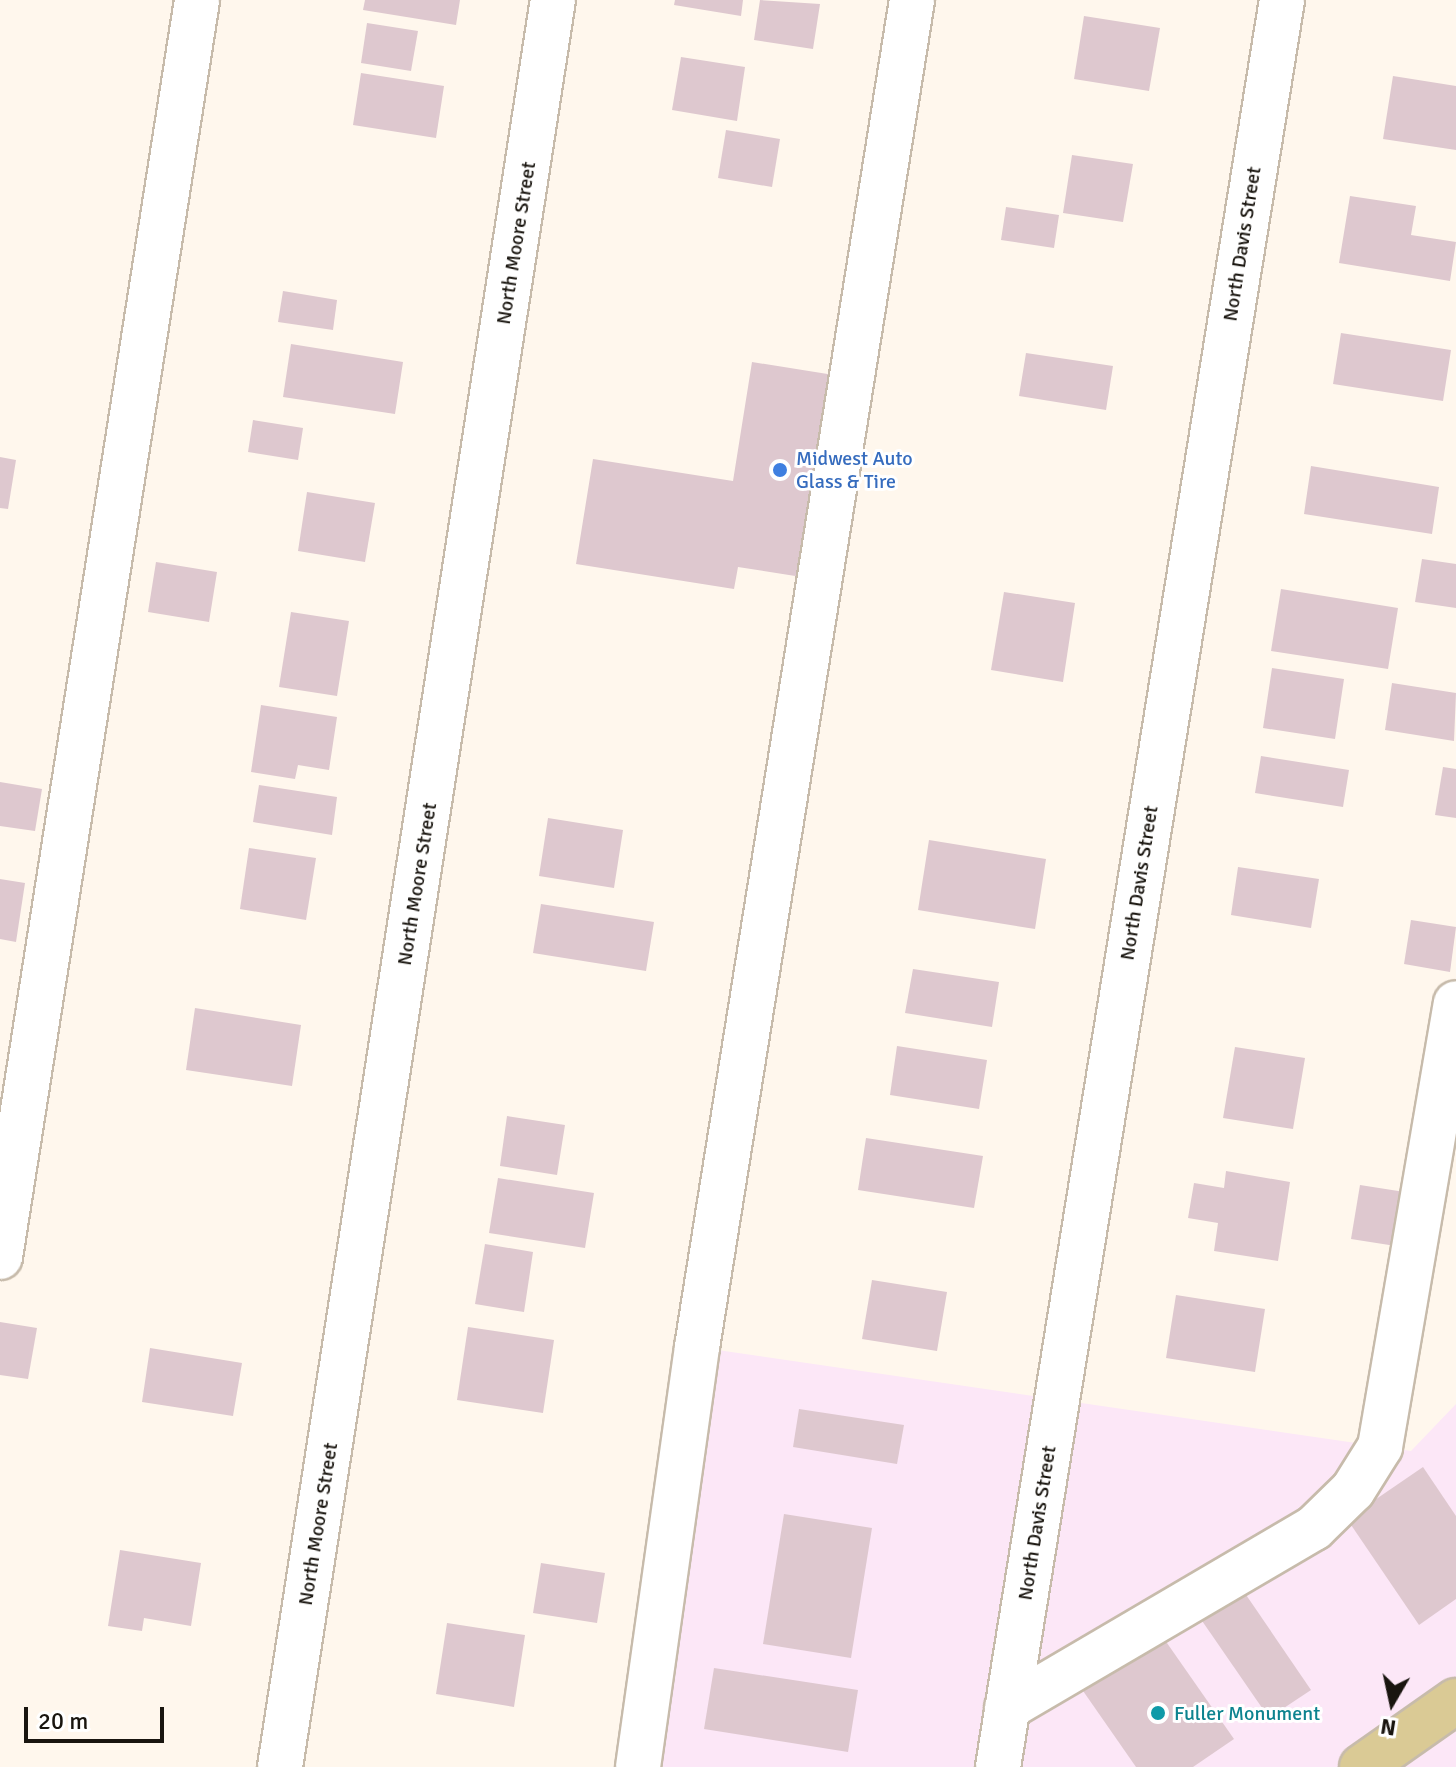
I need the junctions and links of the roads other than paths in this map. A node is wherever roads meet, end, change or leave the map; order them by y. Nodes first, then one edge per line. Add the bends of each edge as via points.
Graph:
1 (197, 0) edge
2 (553, 0) edge
3 (912, 0) edge
4 (1282, 0) edge
5 (1456, 1003) edge
6 (0, 1257) edge
7 (1456, 1701) edge
8 (1007, 1708) junction
9 (280, 1767) edge
10 (638, 1767) edge
11 (998, 1767) edge
12 (1362, 1767) edge

1 - 6 street
2 - 9 street, North Moore Street
3 - 10 street via 697,1347
4 - 8 street, North Davis Street
5 - 8 street via 1380,1447 1353,1490 1314,1528
7 - 12 main road
8 - 11 street, North Davis Street

